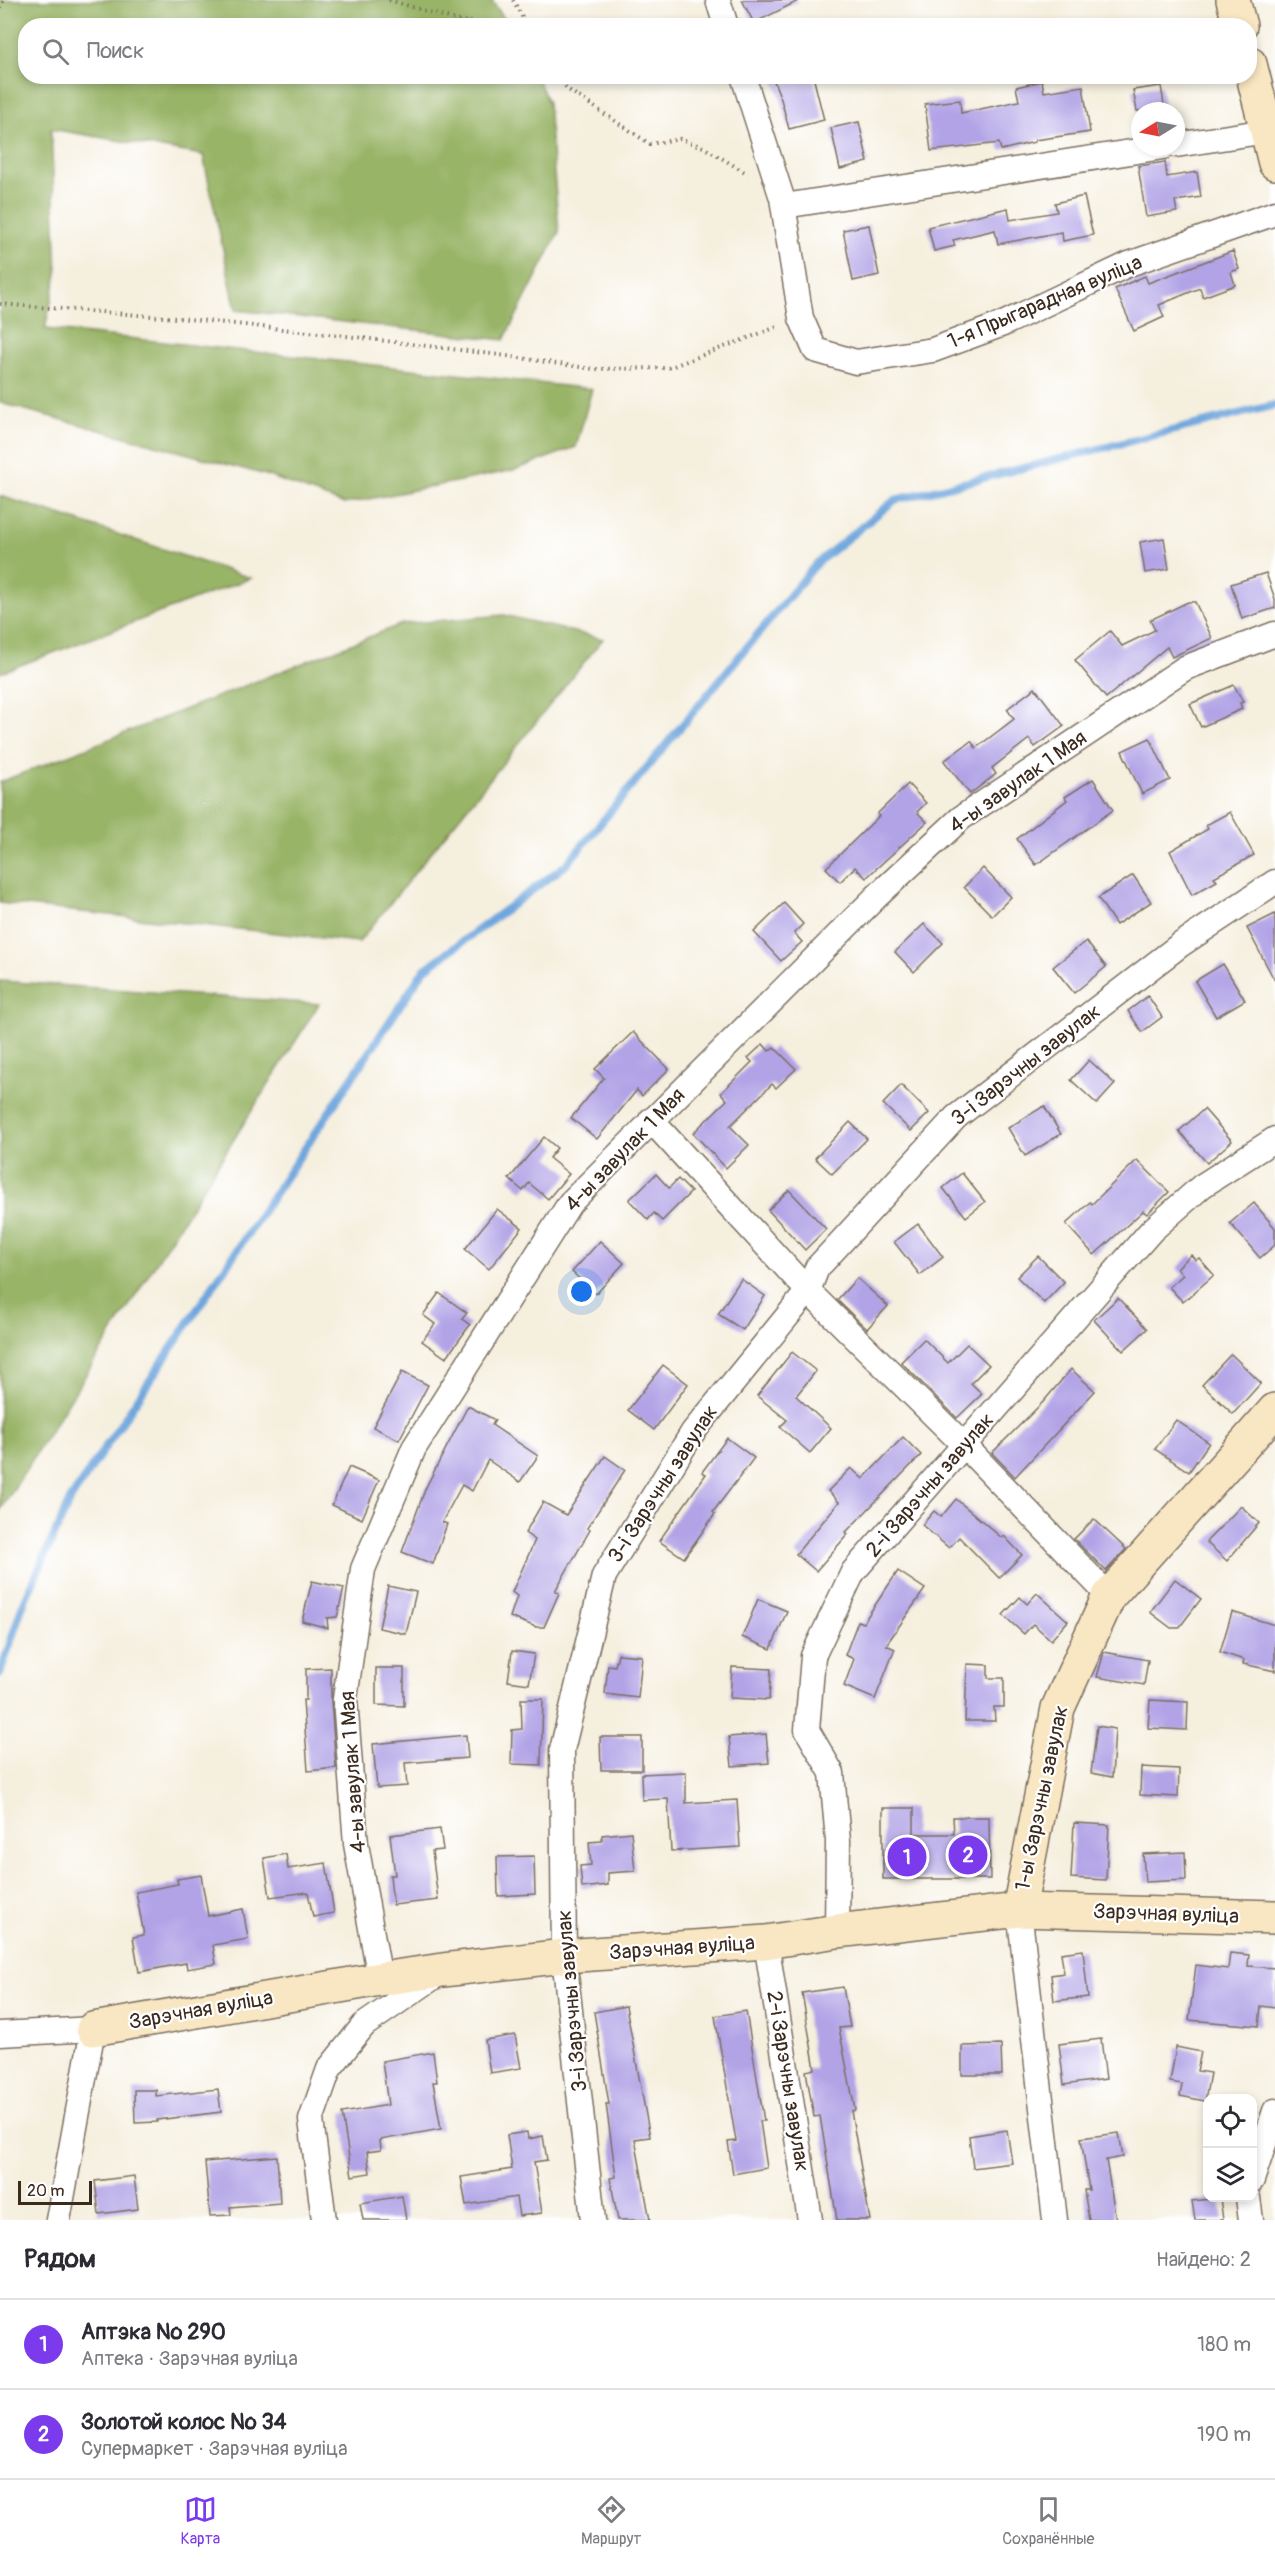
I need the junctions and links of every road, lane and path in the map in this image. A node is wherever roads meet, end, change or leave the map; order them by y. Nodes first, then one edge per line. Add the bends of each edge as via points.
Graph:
1 (4, 0) edge
2 (389, 0) edge
3 (513, 0) edge
4 (718, 0) edge
5 (1233, 0) edge
6 (0, 8) edge
7 (449, 18) edge
8 (523, 18) edge
9 (724, 18) edge
10 (1238, 18) edge
11 (564, 84) edge
12 (746, 84) edge
13 (1255, 84) edge
14 (1267, 131) junction
15 (1185, 144) edge
16 (1131, 152) edge
17 (1275, 163) edge
18 (783, 202) junction
19 (1275, 213) edge
20 (0, 304) edge
21 (801, 318) junction
22 (1275, 634) edge
23 (1275, 882) edge
24 (651, 1120) junction
25 (1275, 1139) edge
26 (808, 1291) junction
27 (1275, 1410) edge
28 (964, 1445) junction
29 (1109, 1596) junction
30 (1019, 1910) junction
31 (1275, 1917) edge
32 (837, 1931) junction
33 (766, 1942) junction
34 (564, 1956) junction
35 (443, 1970) junction
36 (380, 1979) junction
37 (93, 2029) junction
38 (0, 2034) edge
39 (1275, 2111) edge
40 (1257, 2165) edge
41 (1249, 2202) edge
42 (58, 2220) edge
43 (324, 2220) edge
44 (593, 2220) edge
45 (810, 2220) edge
46 (1054, 2220) edge
47 (1251, 2220) edge

1 - 6 path
2 - 7 path
3 - 8 path
4 - 9 street
5 - 10 street
11 - 18 path via 650,144 680,139 703,147 733,163
12 - 18 street, 1-я Прыгарадная вуліца
13 - 14 street
14 - 15 street
14 - 17 street
16 - 18 street
18 - 21 street, 1-я Прыгарадная вуліца
19 - 21 street, 1-я Прыгарадная вуліца via 1130,264 1003,324 933,350 856,362 815,350
20 - 21 path via 335,335 593,369 668,368
22 - 24 street, 4-ы завулак 1 Мая via 1185,668 961,818
23 - 26 street, 3-і Зарэчны завулак via 1180,945 956,1117 817,1268
24 - 26 street
24 - 36 street, 4-ы завулак 1 Мая via 570,1203 414,1448 363,1569 345,1699 356,1844
25 - 28 street, 2-і Зарэчны завулак via 1202,1186 1151,1231
26 - 28 street
26 - 34 street, 3-і Зарэчны завулак via 693,1432 604,1576 562,1750
27 - 29 street, 1-ы Зарэчны завулак
28 - 29 street
28 - 32 street, 2-і Зарэчны завулак via 854,1572 813,1656 807,1730 832,1773 838,1841
29 - 30 street, 1-ы Зарэчны завулак via 1058,1708
30 - 31 street, Зарэчная вуліца
30 - 32 street, Зарэчная вуліца
30 - 46 street, 1-ы Зарэчны завулак
32 - 33 street, Зарэчная вуліца
33 - 34 street, Зарэчная вуліца
33 - 45 street, 2-і Зарэчны завулак
34 - 35 street, Зарэчная вуліца
34 - 44 street, 3-і Зарэчны завулак
35 - 36 street, Зарэчная вуліца
35 - 43 street via 364,2025 329,2069 311,2120
36 - 37 street, Зарэчная вуліца
37 - 38 street
37 - 42 street
39 - 40 street
41 - 47 street

